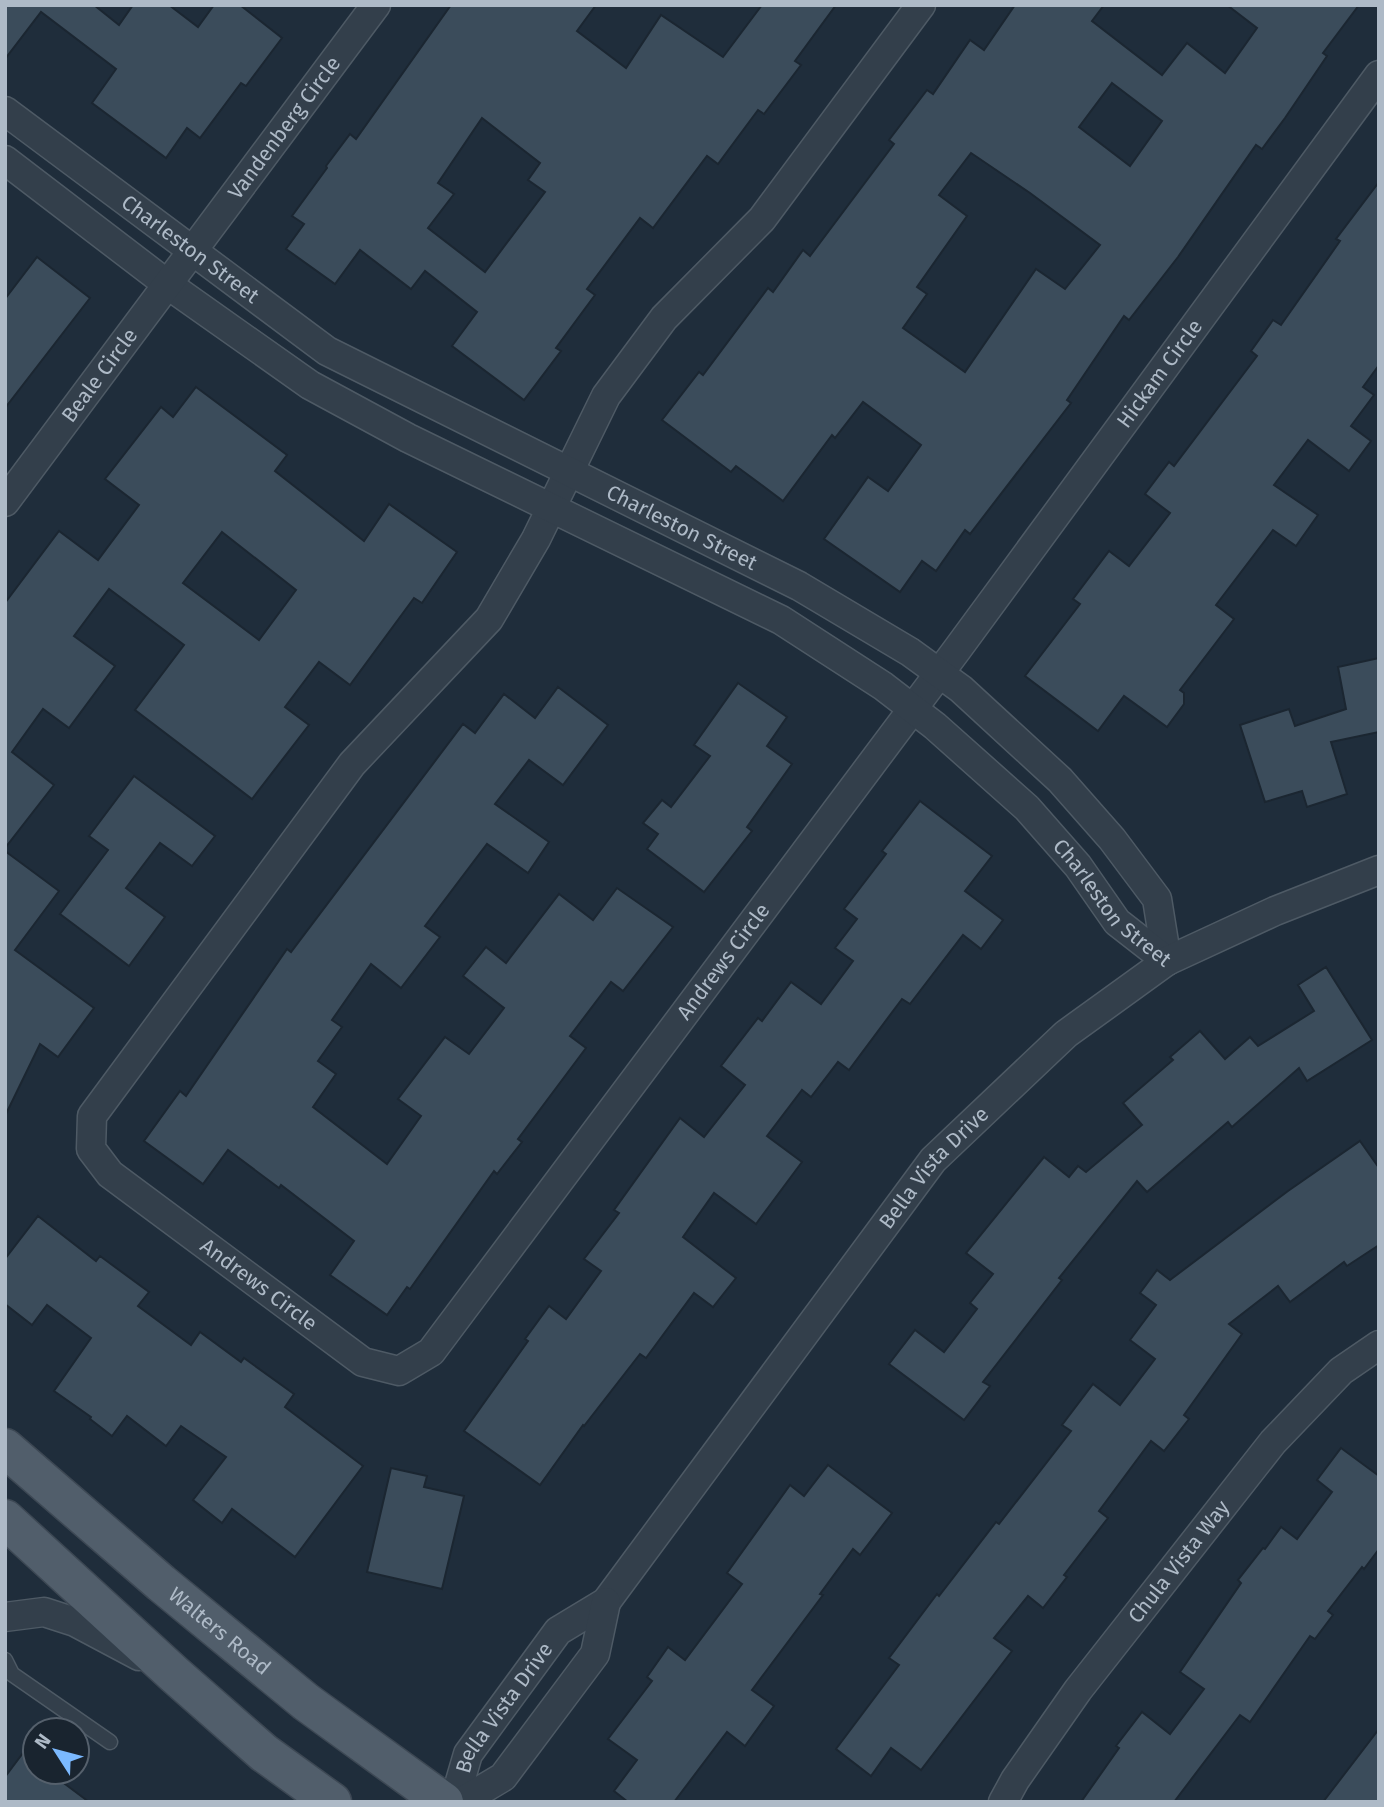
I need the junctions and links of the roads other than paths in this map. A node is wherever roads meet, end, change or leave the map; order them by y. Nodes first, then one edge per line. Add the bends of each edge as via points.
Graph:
1 (376, 5) edge
2 (921, 5) edge
3 (1379, 75) edge
4 (5, 111) edge
5 (5, 160) edge
6 (193, 250) junction
7 (167, 284) junction
8 (569, 472) junction
9 (5, 502) edge
10 (552, 508) junction
11 (939, 673) junction
12 (912, 708) junction
13 (1379, 870) edge
14 (1167, 961) junction
15 (1379, 1345) edge
16 (5, 1448) edge
17 (5, 1519) edge
18 (606, 1602) junction
19 (5, 1617) edge
20 (5, 1660) edge
21 (174, 1674) junction
22 (110, 1742) dead end
23 (331, 1802) edge
24 (444, 1802) edge
25 (454, 1802) edge
26 (461, 1802) edge
27 (1003, 1802) edge

1 - 6 street, Vandenberg Circle
2 - 8 street via 762,219 664,318 606,396
3 - 11 street, Hickam Circle
4 - 6 street, Charleston Street
5 - 7 street, Charleston Street
6 - 7 street, Beale Circle
6 - 8 street, Charleston Street via 327,351
7 - 9 street, Beale Circle
7 - 10 street, Charleston Street via 310,385
8 - 10 street, Andrews Circle
8 - 11 street, Charleston Street via 799,586
10 - 12 street, Charleston Street via 782,620
10 - 12 street, Andrews Circle via 489,620 352,764 92,1116 91,1149 110,1174 363,1362 399,1371 431,1352
11 - 12 street, Andrews Circle
11 - 14 street, Charleston Street via 1060,780 1112,839 1157,899
12 - 14 street, Charleston Street via 1027,808 1078,866 1117,922
13 - 14 street, Bella Vista Drive
14 - 18 street, Bella Vista Drive via 1066,1034 933,1160
15 - 27 street, Chula Vista Way via 1341,1371 1273,1442 1078,1690
16 - 24 main road, Walters Road via 306,1702
17 - 21 main road
18 - 25 street, Bella Vista Drive via 558,1631 468,1754
18 - 26 street, Bella Vista Drive via 595,1654 503,1777
19 - 21 street via 44,1612 75,1622
20 - 22 lane via 12,1674
21 - 23 main road via 264,1753

